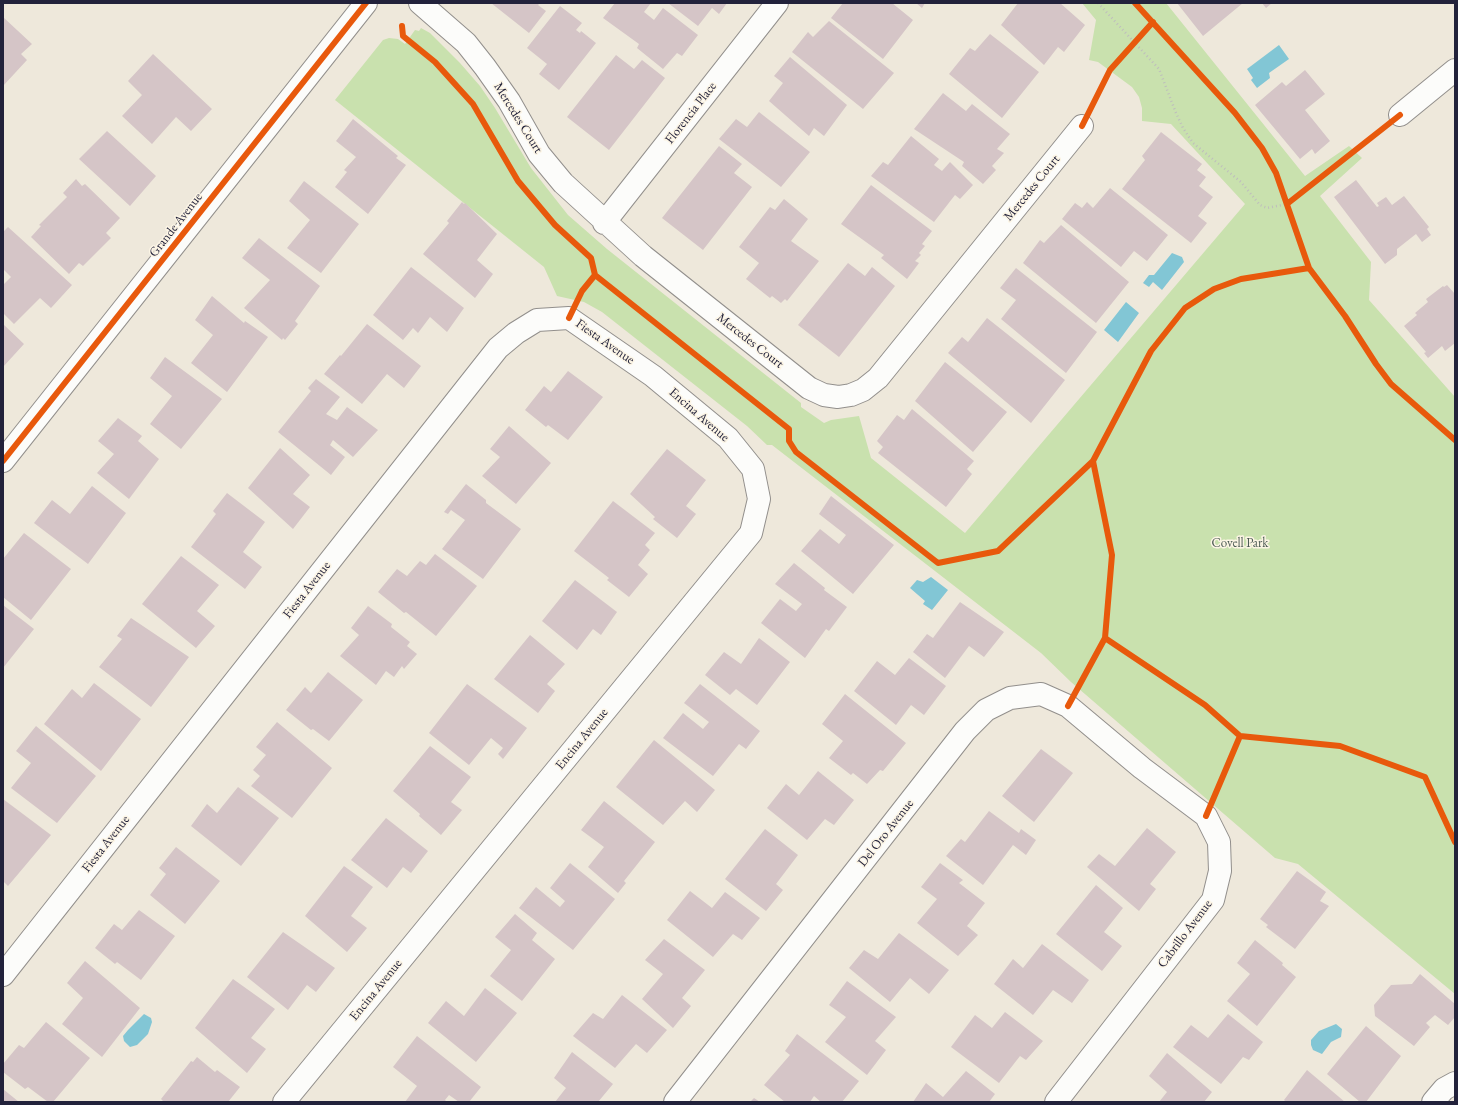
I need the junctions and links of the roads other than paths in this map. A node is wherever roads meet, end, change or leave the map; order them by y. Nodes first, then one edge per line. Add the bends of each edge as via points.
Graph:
1 (366, 3) edge
2 (420, 3) edge
3 (777, 3) edge
4 (1455, 70) edge
5 (1400, 115) dead end
6 (1082, 126) dead end
7 (604, 223) junction
8 (652, 376) joint
9 (3, 461) edge
10 (1142, 768) joint
11 (3, 975) edge
12 (1455, 1083) edge
13 (284, 1102) edge
14 (675, 1102) edge
15 (1056, 1102) edge
16 (1433, 1102) edge

1 - 9 street, Grande Avenue
2 - 7 street, Mercedes Court via 466,44 509,101 540,154 563,184
3 - 7 street, Florencia Place
4 - 5 street
6 - 7 street, Mercedes Court via 878,378 851,396 838,398 809,388
8 - 11 street, Fiesta Avenue via 569,318 537,320 498,348
8 - 13 street, Encina Avenue via 728,438 753,469 759,499 751,533
10 - 14 street, Del Oro Avenue via 1068,706 1041,694 1010,698 986,710 965,731
10 - 15 street, Cabrillo Avenue via 1206,816 1219,842 1220,871 1213,900
12 - 16 street via 1444,1089

